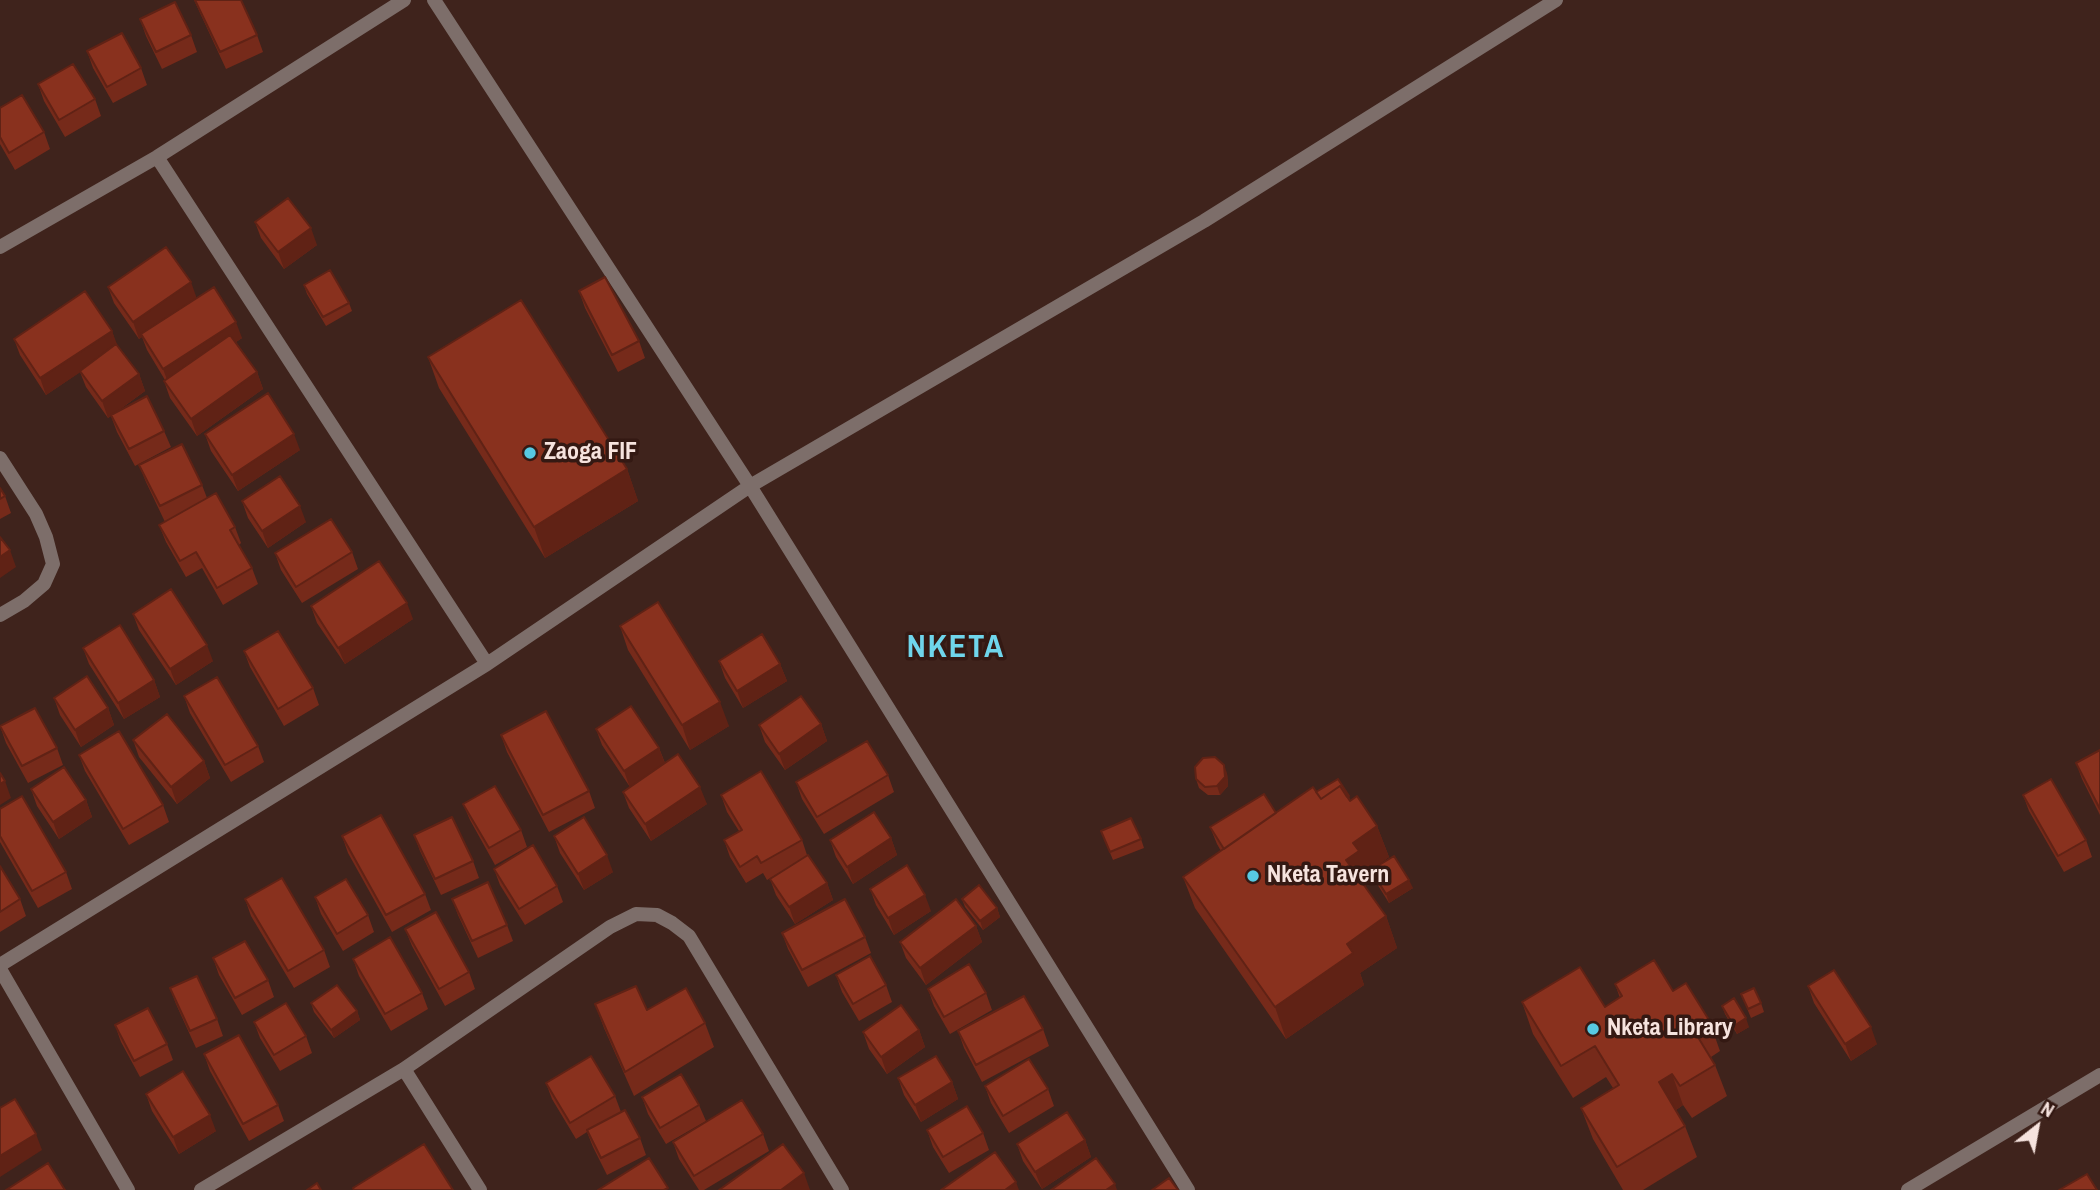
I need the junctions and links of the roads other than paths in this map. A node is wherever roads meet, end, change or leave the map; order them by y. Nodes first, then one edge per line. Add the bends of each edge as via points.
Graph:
1 (404, 0) edge
2 (433, 0) edge
3 (1556, 0) edge
4 (157, 156) junction
5 (0, 247) edge
6 (0, 458) edge
7 (750, 486) junction
8 (0, 615) edge
9 (487, 664) junction
10 (0, 967) edge
11 (404, 1069) junction
12 (2100, 1075) edge
13 (1911, 1189) edge
14 (128, 1190) edge
15 (201, 1190) edge
16 (480, 1190) edge
17 (842, 1190) edge
18 (1188, 1190) edge

1 - 4 street
2 - 7 street
3 - 7 street via 1204,221
4 - 5 street
4 - 9 street
6 - 8 street via 36,514 53,564 44,584
7 - 9 street
7 - 18 street
9 - 10 street
10 - 14 street
11 - 15 street
11 - 16 street
11 - 17 street via 610,927 636,914 657,915 689,936
12 - 13 street

